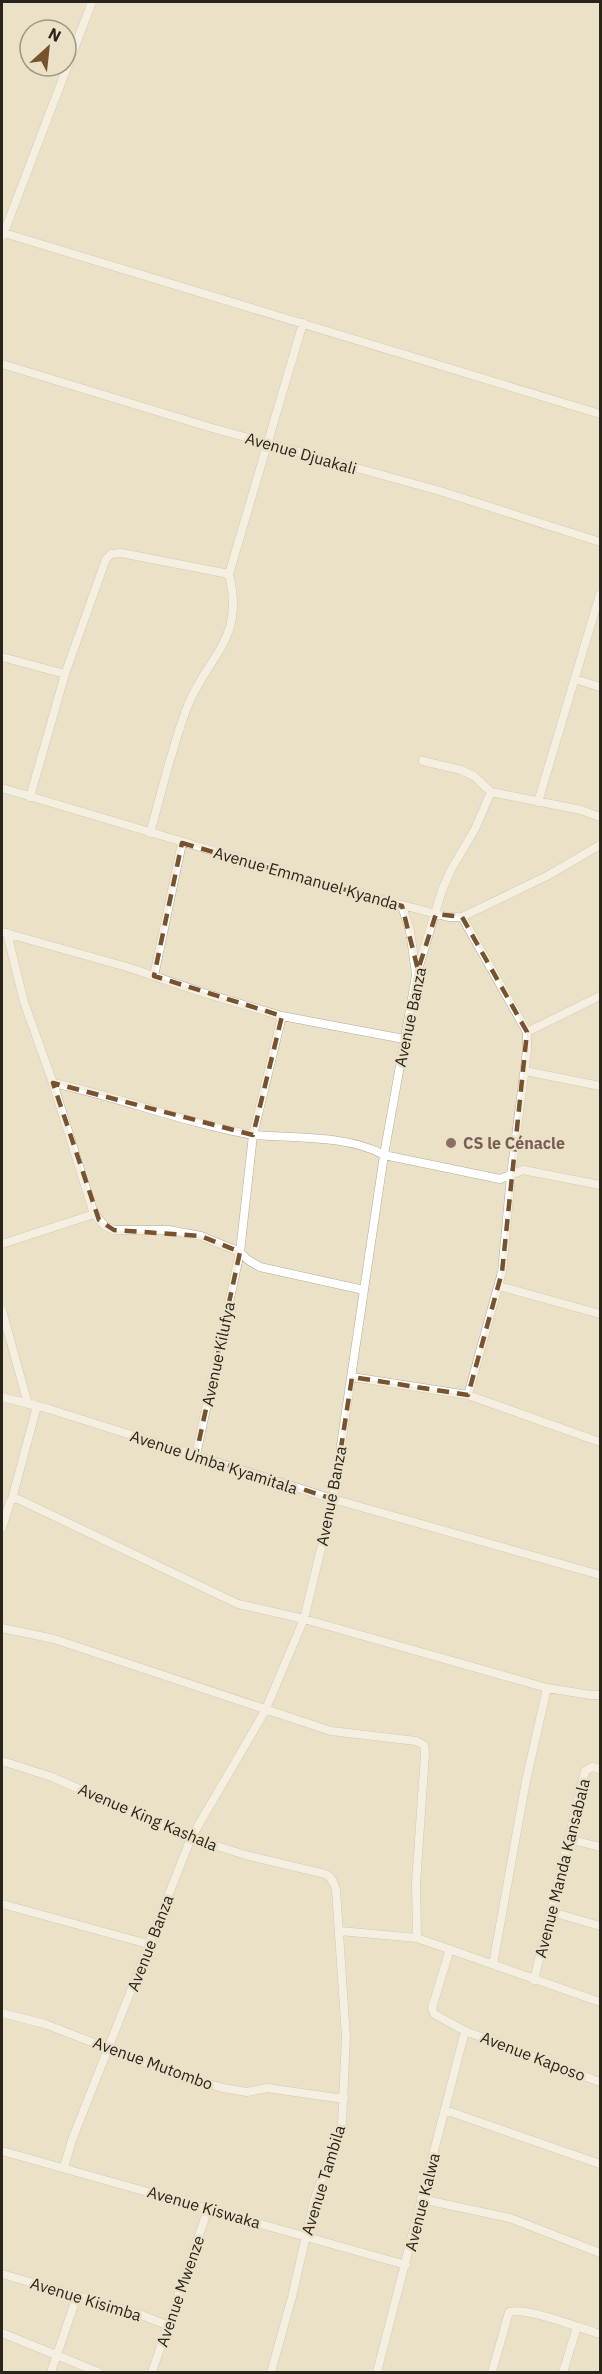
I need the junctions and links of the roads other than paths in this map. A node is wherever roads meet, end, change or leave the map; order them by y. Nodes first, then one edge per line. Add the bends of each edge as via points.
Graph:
1 (93, 2) edge
2 (3, 235) edge
3 (303, 323) junction
4 (2, 364) edge
5 (600, 414) edge
6 (268, 444) junction
7 (600, 542) edge
8 (229, 574) junction
9 (600, 594) edge
10 (2, 657) edge
11 (65, 674) junction
12 (575, 679) junction
13 (600, 687) edge
14 (423, 761) dead end
15 (2, 788) edge
16 (491, 792) junction
17 (30, 797) junction
18 (538, 802) junction
19 (600, 816) edge
20 (150, 833) junction
21 (182, 843) junction
22 (600, 845) edge
23 (402, 906) junction
24 (435, 914) junction
25 (462, 917) junction
26 (4, 933) edge
27 (154, 976) junction
28 (416, 976) junction
29 (600, 996) edge
30 (282, 1016) junction
31 (527, 1032) junction
32 (404, 1039) junction
33 (525, 1071) junction
34 (52, 1083) junction
35 (600, 1086) edge
36 (253, 1135) junction
37 (384, 1155) junction
38 (511, 1175) junction
39 (600, 1185) edge
40 (94, 1214) junction
41 (2, 1244) edge
42 (240, 1252) junction
43 (499, 1286) junction
44 (364, 1290) junction
45 (2, 1310) edge
46 (600, 1314) edge
47 (352, 1377) junction
48 (468, 1395) junction
49 (2, 1397) edge
50 (32, 1405) junction
51 (600, 1442) edge
52 (196, 1455) junction
53 (12, 1499) junction
54 (333, 1499) junction
55 (3, 1517) edge
56 (2, 1528) edge
57 (600, 1575) edge
58 (304, 1619) junction
59 (2, 1628) edge
60 (547, 1688) junction
61 (600, 1695) edge
62 (265, 1711) junction
63 (2, 1761) edge
64 (600, 1769) edge
65 (191, 1838) junction
66 (569, 1839) junction
67 (600, 1847) edge
68 (331, 1876) joint
69 (2, 1904) edge
70 (552, 1912) junction
71 (600, 1926) edge
72 (340, 1930) junction
73 (417, 1938) junction
74 (148, 1944) junction
75 (450, 1949) junction
76 (493, 1964) junction
77 (534, 1980) junction
78 (600, 2002) edge
79 (2, 2013) edge
80 (465, 2031) junction
81 (110, 2049) junction
82 (600, 2082) edge
83 (344, 2099) junction
84 (445, 2110) junction
85 (2, 2151) edge
86 (600, 2164) edge
87 (64, 2167) junction
88 (421, 2199) junction
89 (208, 2209) junction
90 (304, 2236) junction
91 (600, 2253) edge
92 (406, 2265) junction
93 (2, 2274) edge
94 (77, 2295) junction
95 (169, 2326) junction
96 (577, 2327) junction
97 (2, 2333) edge
98 (600, 2334) edge
99 (58, 2355) junction
100 (51, 2373) edge
101 (98, 2373) edge
102 (152, 2373) edge
103 (271, 2373) edge
104 (377, 2373) edge
105 (492, 2373) edge
106 (563, 2373) edge

1 - 2 street
2 - 3 street
3 - 5 street
3 - 6 street
4 - 6 street, Avenue Djuakali
6 - 7 street, Avenue Djuakali via 440,491
6 - 8 street
8 - 11 street via 111,554 102,567
8 - 20 street via 234,598 230,630 189,704
9 - 12 street
10 - 11 street
11 - 17 street
12 - 13 street
12 - 18 street
14 - 16 street via 461,770
15 - 17 street, Avenue Emmanuel Kyanda
16 - 18 street
16 - 24 street, Avenue Banza via 452,868
17 - 20 street, Avenue Emmanuel Kyanda
18 - 19 street
20 - 21 street, Avenue Emmanuel Kyanda
21 - 23 street, Avenue Emmanuel Kyanda
21 - 27 street
22 - 25 street
23 - 24 street, Avenue Emmanuel Kyanda
23 - 28 street
24 - 25 street, Avenue Emmanuel Kyanda
24 - 28 street, Avenue Banza
25 - 31 street
26 - 27 street
26 - 34 street
27 - 30 street
28 - 32 street, Avenue Banza
29 - 31 street
30 - 32 street
30 - 36 street, Avenue Kilufya
31 - 33 street
32 - 37 street, Avenue Banza
33 - 35 street
33 - 38 street
34 - 36 street
34 - 40 street
36 - 37 street via 351,1143
36 - 42 street, Avenue Kilufya
37 - 38 street via 500,1179
37 - 44 street, Avenue Banza
38 - 39 street via 524,1170
38 - 43 street
40 - 41 street
40 - 42 street via 114,1230 168,1230 201,1236
42 - 44 street via 260,1267
42 - 52 street, Avenue Kilufya
43 - 46 street
43 - 48 street
44 - 47 street, Avenue Banza
45 - 50 street
47 - 48 street
47 - 54 street, Avenue Banza
48 - 51 street
49 - 50 street, Avenue Umba Kyamitala
50 - 52 street, Avenue Umba Kyamitala
50 - 53 street
52 - 54 street, Avenue Umba Kyamitala
53 - 55 street
53 - 58 street via 238,1604
54 - 57 street, Avenue Umba Kyamitala
54 - 58 street, Avenue Banza
55 - 56 street
58 - 60 street
58 - 62 street, Avenue Banza
59 - 62 street via 54,1639
60 - 61 street
60 - 76 street
62 - 65 street, Avenue Banza
62 - 73 street via 331,1731 424,1745
63 - 65 street, Avenue King Kashala via 52,1777
64 - 66 street, Avenue Manda Kansabala via 592,1767 585,1772
65 - 68 street, Avenue King Kashala
65 - 74 street, Avenue Banza
66 - 67 street
66 - 70 street, Avenue Manda Kansabala
68 - 72 street, Avenue Tambila
69 - 74 street
70 - 71 street
70 - 77 street, Avenue Manda Kansabala
72 - 73 street
72 - 83 street, Avenue Tambila via 346,2037
73 - 75 street
74 - 81 street, Avenue Banza
75 - 76 street
75 - 80 street, Avenue Kaposo via 432,2012
76 - 77 street
77 - 78 street
79 - 81 street, Avenue Mutombo via 45,2024
80 - 82 street, Avenue Kaposo
80 - 84 street, Avenue Kalwa
81 - 83 street, Avenue Mutombo via 223,2088 247,2092 267,2088
81 - 87 street, Avenue Banza
83 - 90 street, Avenue Tambila via 338,2138 320,2180
84 - 86 street
84 - 88 street, Avenue Kalwa
85 - 87 street, Avenue Kiswaka
87 - 89 street, Avenue Kiswaka
88 - 91 street via 510,2218
88 - 92 street, Avenue Kalwa
89 - 90 street, Avenue Kiswaka
89 - 95 street, Avenue Mwenze
90 - 92 street, Avenue Kiswaka
90 - 103 street, Avenue Tambila
92 - 104 street, Avenue Kalwa
93 - 94 street, Avenue Kisimba
94 - 95 street, Avenue Kisimba
94 - 99 street
95 - 102 street, Avenue Mwenze
96 - 98 street
96 - 105 street via 524,2312 509,2312
96 - 106 street
97 - 99 street
99 - 100 street
99 - 101 street

